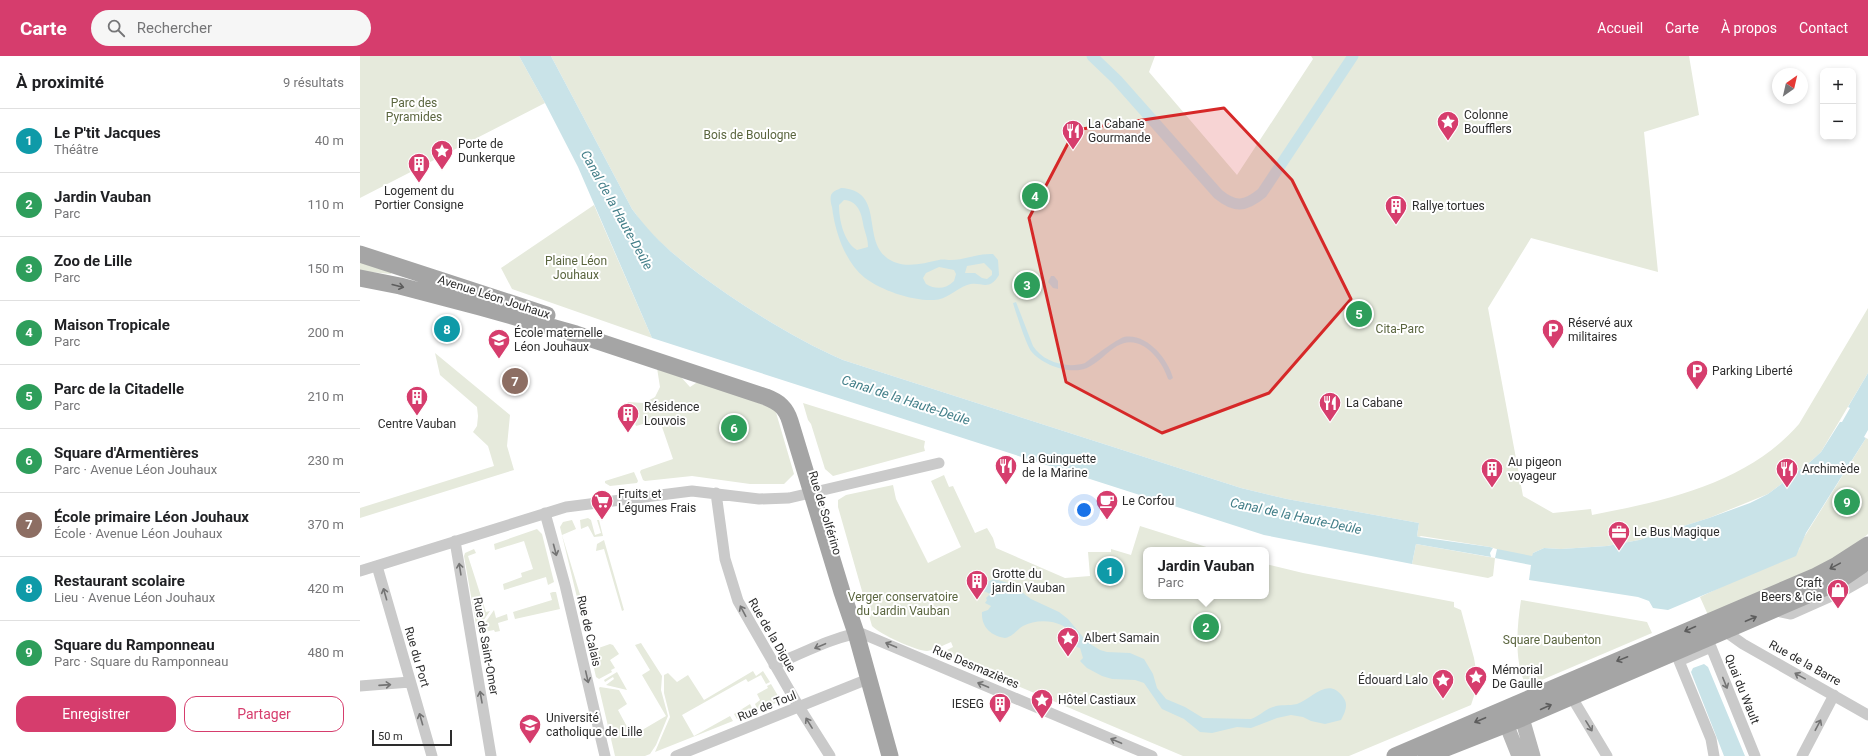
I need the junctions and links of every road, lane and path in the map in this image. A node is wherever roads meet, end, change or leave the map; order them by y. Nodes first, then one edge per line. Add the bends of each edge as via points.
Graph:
1 (360, 254) edge
2 (360, 278) edge
3 (783, 400) junction
4 (939, 463) dead end
5 (716, 492) junction
6 (815, 492) junction
7 (545, 513) junction
8 (455, 541) junction
9 (1868, 545) edge
10 (1868, 561) edge
11 (378, 566) junction
12 (360, 571) edge
13 (1868, 577) edge
14 (1772, 610) junction
15 (1711, 620) junction
16 (1728, 630) junction
17 (856, 633) junction
18 (774, 665) junction
19 (868, 679) junction
20 (410, 682) junction
21 (360, 686) edge
22 (1834, 695) junction
23 (1571, 696) junction
24 (799, 707) junction
25 (1519, 711) junction
26 (1867, 712) edge
27 (1506, 724) junction
28 (432, 756) edge
29 (491, 756) edge
30 (605, 756) edge
31 (676, 756) edge
32 (830, 756) edge
33 (890, 756) edge
34 (1152, 756) edge
35 (1395, 756) edge
36 (1426, 756) edge
37 (1519, 756) edge
38 (1533, 756) edge
39 (1607, 756) edge
40 (1714, 756) edge
41 (1755, 756) edge
42 (1802, 756) edge

1 - 3 main road, Avenue Léon Jouhaux via 773,389
2 -> 3 main road, Avenue Léon Jouhaux via 480,307 576,334 766,397
3 - 6 main road, Rue de Solférino via 795,407
4 - 6 street
5 - 6 street via 767,499 789,498
5 - 7 street via 683,491 566,507
18 -> 5 street, Rue de la Digue via 742,611 732,586 721,538
6 - 17 main road, Rue de Solférino via 852,604
7 - 8 street
7 -> 30 street, Rue de Calais via 565,585
8 - 11 street
29 -> 8 street, Rue de Saint-Omer
9 -> 15 main road via 1829,569
10 - 14 main road via 1833,583
11 - 12 street
20 -> 11 street, Rue du Port
13 - 14 street via 1791,614
16 -> 14 main road
15 - 16 street
15 -> 25 main road
22 -> 16 street, Rue de la Barre via 1743,644
16 - 23 main road
17 -> 18 street
17 - 19 main road, Rue de Solférino
34 -> 17 street, Rue Desmazières via 879,640
18 - 24 street, Rue de la Digue
19 - 24 street, Rue de Toul
19 - 33 main road, Rue de Solférino
21 -> 20 street
28 -> 20 street, Rue du Port
22 - 26 street, Rue de la Barre
42 -> 22 street
25 -> 23 main road
23 -> 39 street
24 - 31 street, Rue de Toul
32 -> 24 street, Rue de la Digue
25 - 27 main road
25 -> 35 main road
25 - 38 main road
27 - 36 main road
27 - 37 main road
40 -> 41 street, Quai du Wault via 1711,739 1679,661 1711,647

